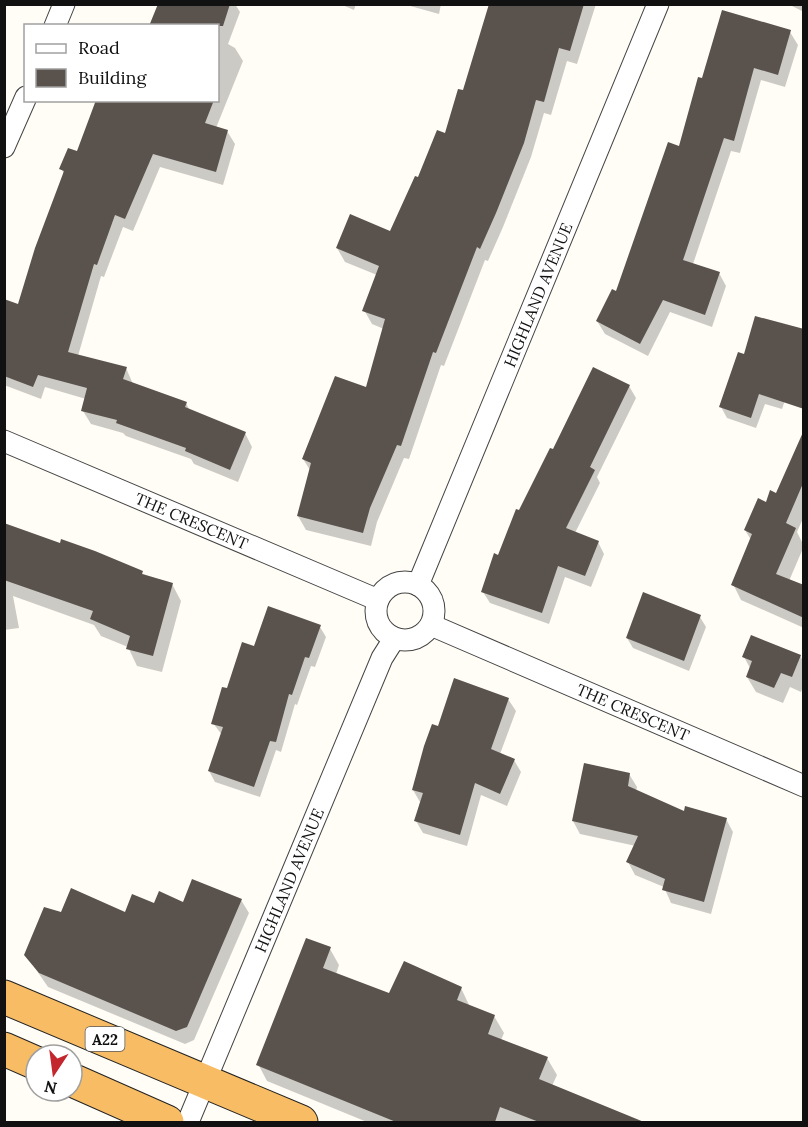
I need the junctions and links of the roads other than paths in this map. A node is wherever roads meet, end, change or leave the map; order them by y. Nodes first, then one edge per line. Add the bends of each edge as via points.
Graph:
1 (64, 4) edge
2 (658, 4) edge
3 (57, 24) edge
4 (24, 102) edge
5 (4, 147) edge
6 (4, 441) edge
7 (418, 585) junction
8 (378, 600) junction
9 (431, 625) junction
10 (394, 639) junction
11 (804, 786) edge
12 (4, 997) edge
13 (4, 1049) edge
14 (24, 1058) edge
15 (205, 1081) junction
16 (84, 1085) edge
17 (167, 1122) edge
18 (188, 1122) edge
19 (301, 1122) edge

1 - 3 street
2 - 7 street, HIGHLAND AVENUE
4 - 5 street
6 - 8 street, THE CRESCENT
7 - 8 street via 409,582 390,586
7 - 9 street via 434,607
8 - 10 street via 376,618
9 - 10 street via 419,637
9 - 11 street, THE CRESCENT
10 - 15 street, HIGHLAND AVENUE via 382,658
12 - 15 highway, A22
13 - 14 highway
15 - 18 street, HIGHLAND AVENUE
15 - 19 highway, A22
16 - 17 highway

